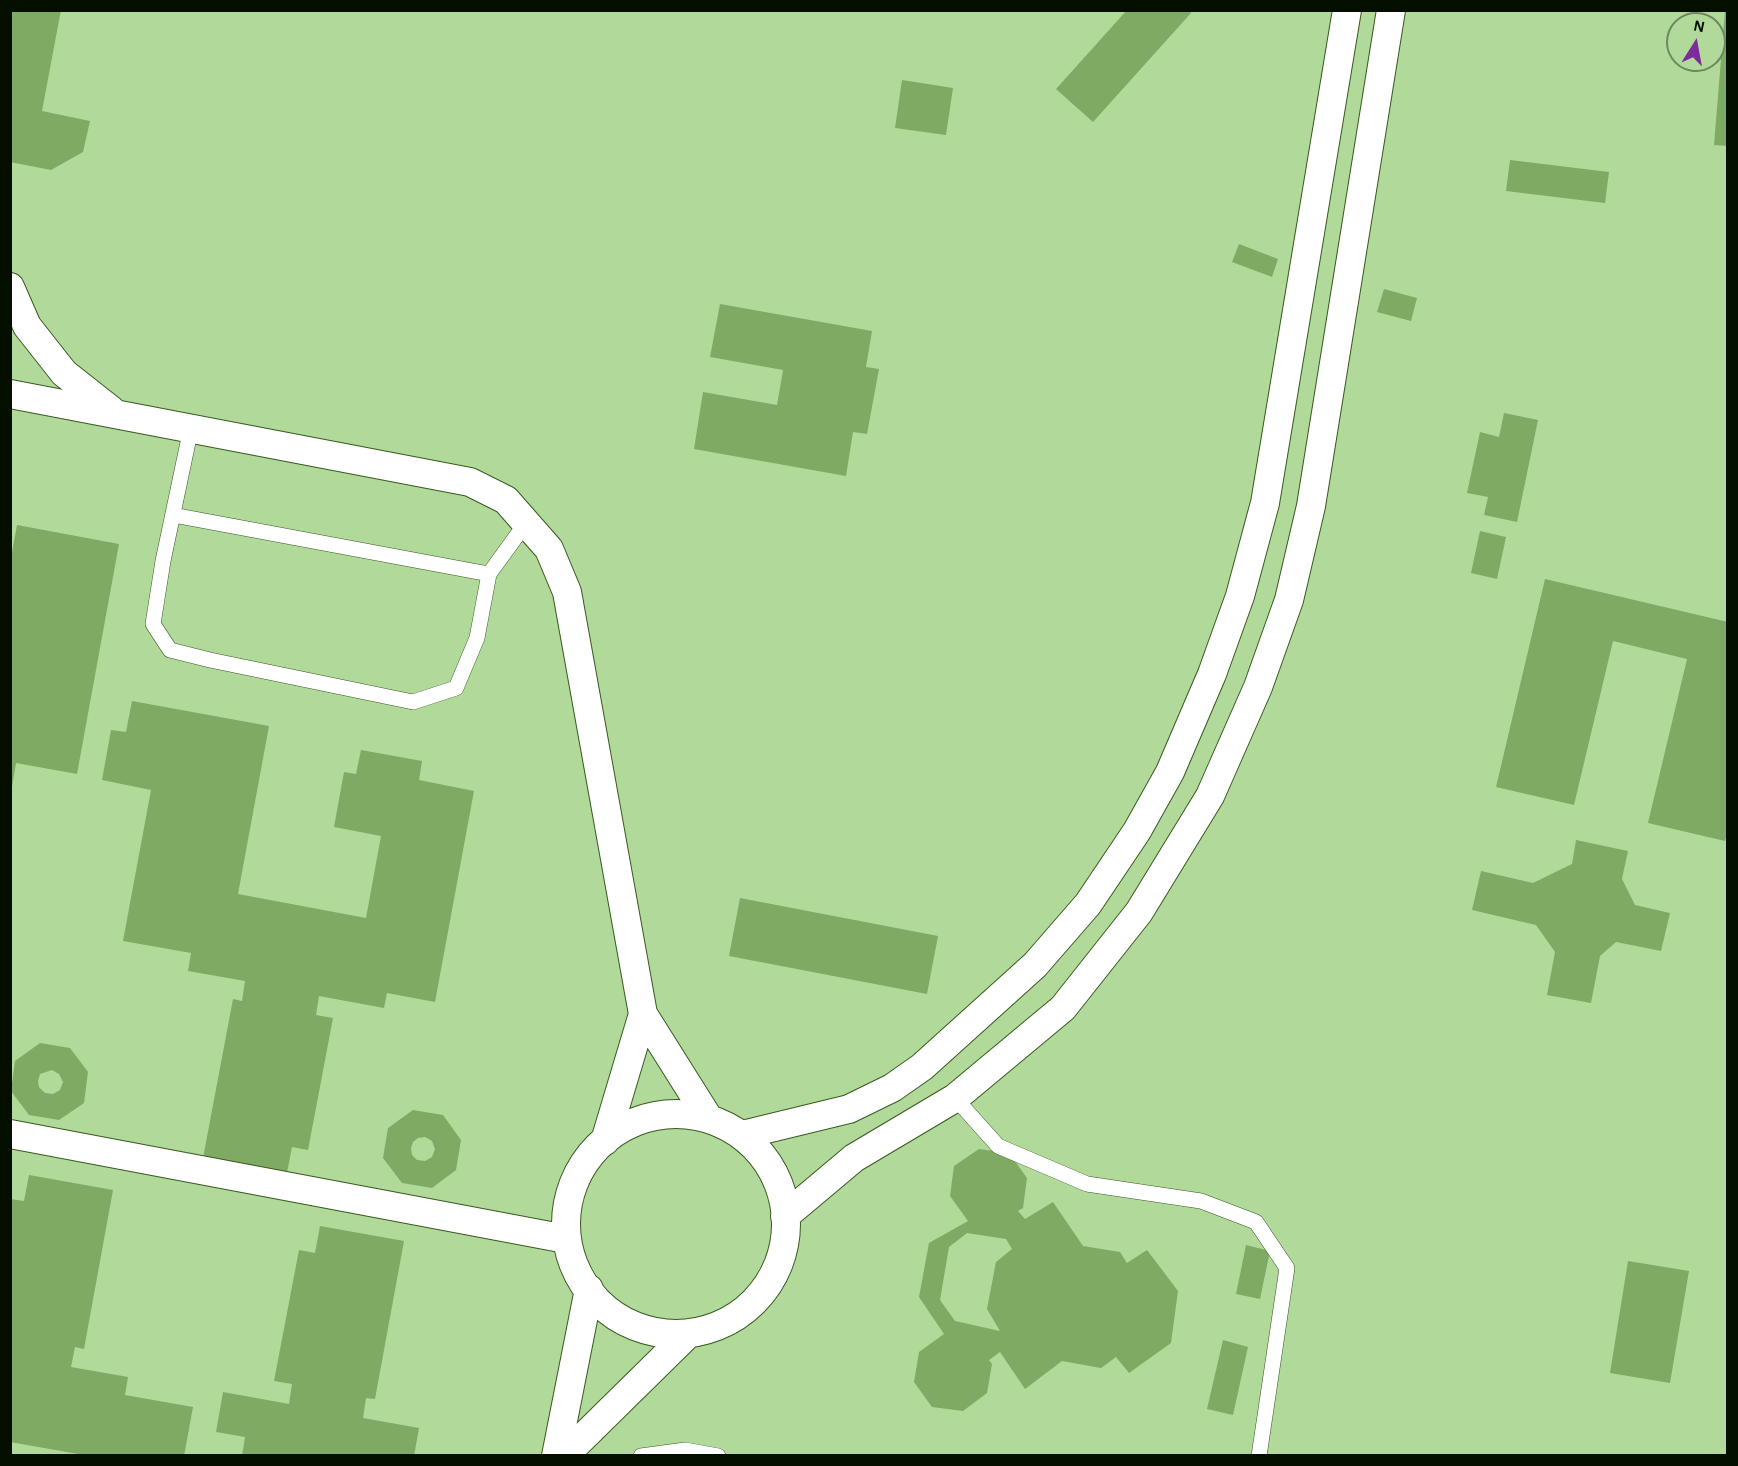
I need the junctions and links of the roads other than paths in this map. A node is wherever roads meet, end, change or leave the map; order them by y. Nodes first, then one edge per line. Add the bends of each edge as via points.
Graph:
1 (1347, 10) edge
2 (1391, 10) edge
3 (10, 287) edge
4 (10, 394) edge
5 (115, 414) junction
6 (191, 429) junction
7 (173, 515) junction
8 (526, 523) junction
9 (489, 574) junction
10 (643, 1014) junction
11 (955, 1098) junction
12 (709, 1119) junction
13 (10, 1134) edge
14 (742, 1135) junction
15 (605, 1140) junction
16 (785, 1216) junction
17 (566, 1239) junction
18 (589, 1289) junction
19 (689, 1333) junction
20 (556, 1455) edge
21 (564, 1455) edge
22 (641, 1455) edge
23 (718, 1455) edge
24 (1258, 1455) edge

1 - 14 street via 1265,503 1232,618 1170,772 1137,831 1088,904 1035,965 922,1066 892,1088 849,1109
2 - 11 street via 1311,506 1289,600 1258,687 1210,796 1139,912 1063,1008
3 - 5 street via 27,326 64,373
4 - 5 street
5 - 6 street
6 - 7 lane
6 - 8 street via 470,482 506,500
7 - 9 lane
7 - 9 lane via 153,624 170,650 413,702 456,688 477,638
8 - 9 lane
8 - 10 street via 549,549 567,592
10 - 12 street
10 - 15 street
11 - 16 street via 854,1158
11 - 24 lane via 998,1146 1087,1184 1201,1201 1256,1222 1287,1268
12 - 14 street
12 - 15 street via 672,1114 636,1122
13 - 17 street
14 - 16 street via 767,1161 783,1193
15 - 17 street via 581,1168 568,1203
16 - 19 street via 787,1229 780,1264 761,1295 734,1319
17 - 18 street via 578,1274
18 - 19 street via 599,1303 630,1324 664,1334
18 - 20 street
19 - 21 street
22 - 23 lane via 685,1450

